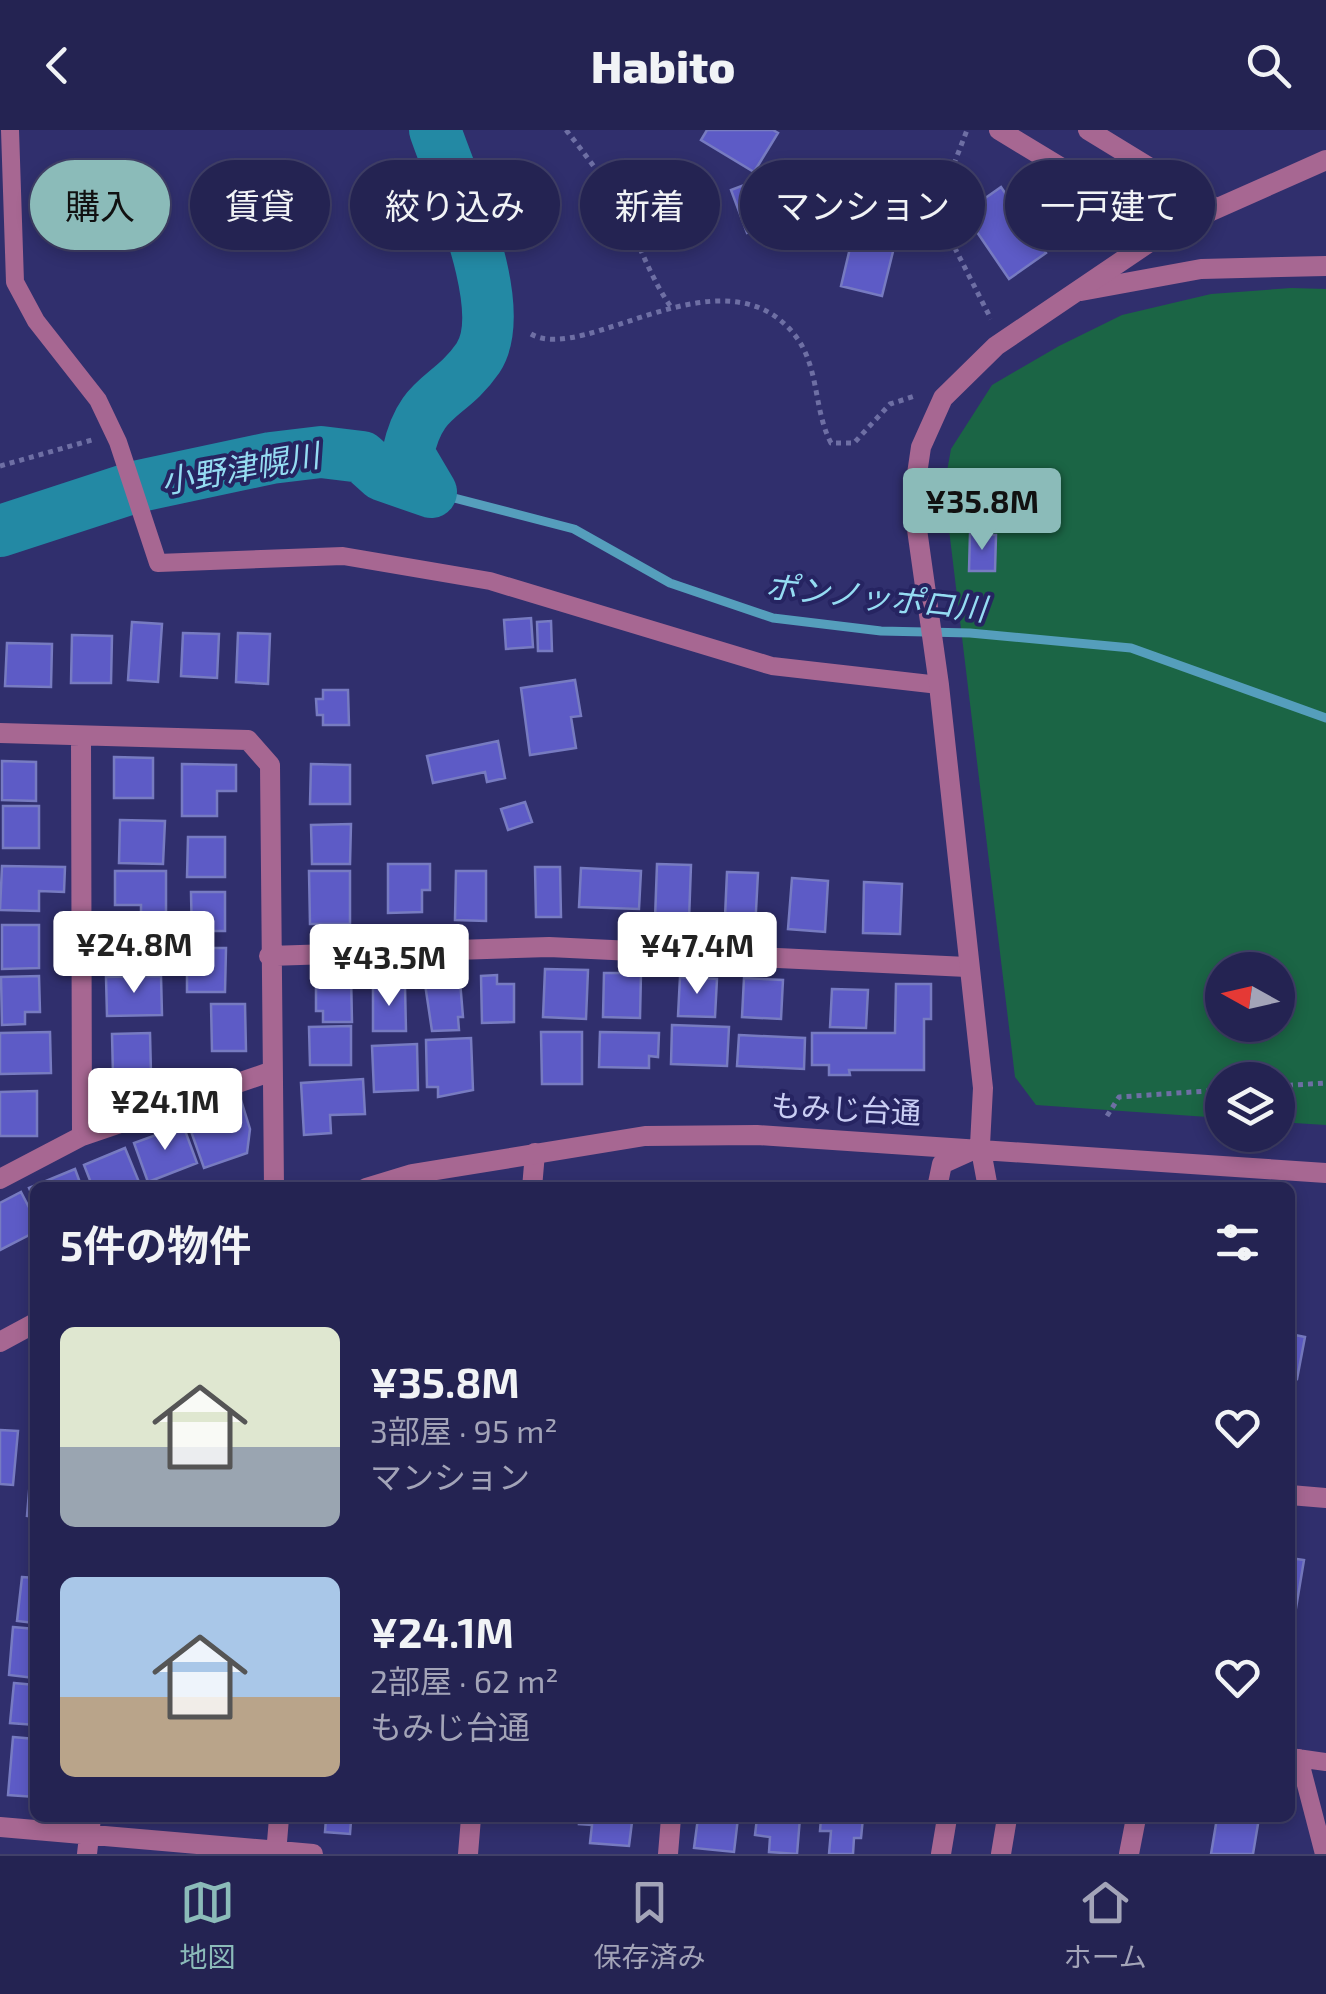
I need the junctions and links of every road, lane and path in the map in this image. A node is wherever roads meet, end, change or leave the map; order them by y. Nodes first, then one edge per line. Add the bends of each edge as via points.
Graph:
1 (10, 130) edge
2 (566, 130) edge
3 (967, 130) edge
4 (999, 130) edge
5 (1088, 130) edge
6 (956, 160) edge
7 (1049, 160) edge
8 (1137, 160) edge
9 (1326, 160) edge
10 (1215, 207) edge
11 (954, 250) edge
12 (1139, 250) edge
13 (1326, 266) edge
14 (1081, 291) junction
15 (671, 307) junction
16 (530, 334) dead end
17 (996, 346) junction
18 (943, 398) junction
19 (116, 438) junction
20 (0, 466) edge
21 (939, 685) junction
22 (0, 733) edge
23 (81, 738) junction
24 (269, 956) junction
25 (967, 967) junction
26 (270, 1072) junction
27 (1326, 1083) edge
28 (1295, 1085) edge
29 (1205, 1091) edge
30 (1107, 1116) dead end
31 (82, 1136) junction
32 (980, 1148) junction
33 (536, 1153) junction
34 (1326, 1173) edge
35 (0, 1179) edge
36 (274, 1182) edge
37 (386, 1182) edge
38 (533, 1182) edge
39 (938, 1182) edge
40 (987, 1182) edge
41 (30, 1326) edge
42 (0, 1342) edge
43 (1295, 1495) edge
44 (1326, 1498) edge
45 (1295, 1757) edge
46 (1326, 1762) edge
47 (279, 1822) edge
48 (471, 1822) edge
49 (671, 1822) edge
50 (946, 1822) edge
51 (1006, 1822) edge
52 (1135, 1822) edge
53 (0, 1827) edge
54 (89, 1836) edge
55 (276, 1852) edge
56 (313, 1854) edge
57 (468, 1854) edge
58 (668, 1854) edge
59 (942, 1854) edge
60 (1001, 1854) edge
61 (1129, 1854) edge
62 (1324, 1854) edge

1 - 19 lane via 16,282 36,321 98,400
2 - 15 path via 627,220
3 - 6 path
4 - 7 street
5 - 8 street
9 - 10 street
11 - 17 path via 990,313
12 - 14 street
13 - 14 street via 1201,269
14 - 17 street
15 - 16 path via 556,340
15 - 18 path via 744,306 794,333 831,444 854,444 906,396
17 - 18 street
18 - 21 street via 922,447 913,502
19 - 20 path
19 - 21 lane via 158,563 343,556 490,582 772,666
21 - 25 street
22 - 23 street
23 - 24 street via 248,740 270,765
23 - 31 street
24 - 25 street via 549,947
24 - 26 street
25 - 32 street via 983,1088
26 - 31 street
26 - 36 street
27 - 28 path
29 - 30 path via 1119,1097
31 - 35 street
32 - 33 street, もみじ台通 via 645,1136
32 - 34 street, もみじ台通
32 - 39 street via 942,1164
32 - 40 street
33 - 37 street, もみじ台通
33 - 38 street
41 - 42 street
43 - 44 street
45 - 46 lane
45 - 62 lane
47 - 55 street
48 - 57 street
49 - 58 street
50 - 59 street
51 - 60 street
52 - 61 street
53 - 54 street
54 - 55 street
55 - 56 street

